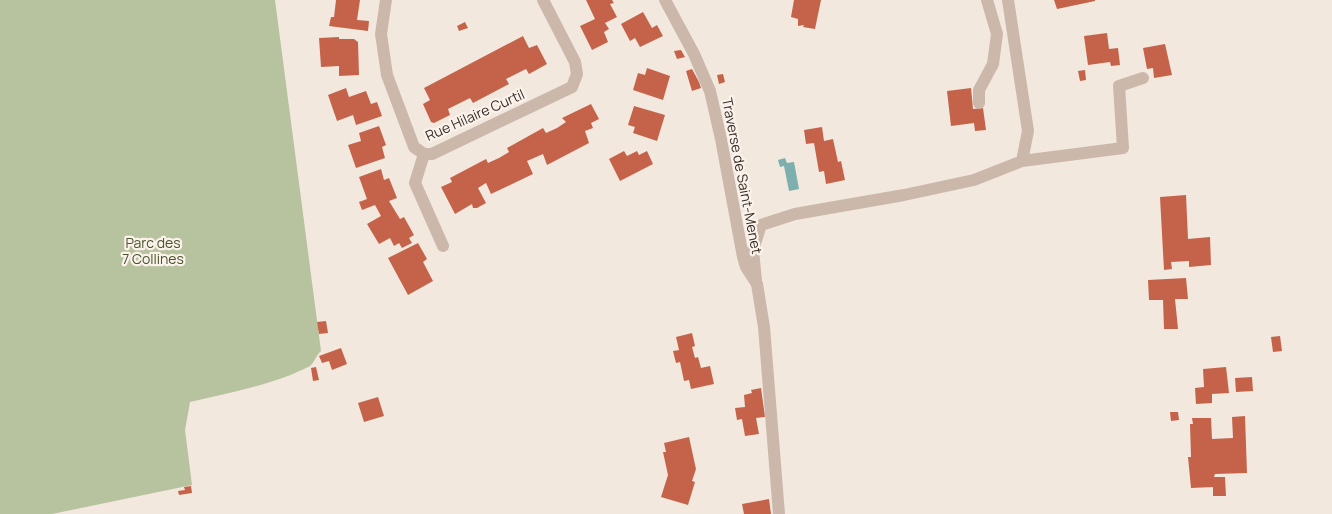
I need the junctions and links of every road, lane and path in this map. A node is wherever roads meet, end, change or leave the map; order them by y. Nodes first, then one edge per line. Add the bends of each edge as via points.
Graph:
1 (386, 0) edge
2 (543, 0) edge
3 (665, 0) edge
4 (986, 0) edge
5 (1008, 0) edge
6 (1143, 78) dead end
7 (979, 103) dead end
8 (424, 154) junction
9 (1022, 161) junction
10 (443, 246) dead end
11 (757, 284) junction
12 (779, 514) edge

1 - 8 street, Rue Hilaire Curtil via 381,34 387,74 414,147
2 - 8 street, Rue Hilaire Curtil via 575,62 577,74 572,87 432,154
3 - 11 street, Traverse de Saint-Menet via 710,91 743,257
4 - 7 street via 998,34 993,64 978,90
5 - 9 street via 1028,131
6 - 9 street via 1119,86 1123,148
8 - 10 street via 415,183
9 - 11 street via 974,180 794,214 761,225 752,250
11 - 12 street, Traverse de Saint-Menet via 769,377

